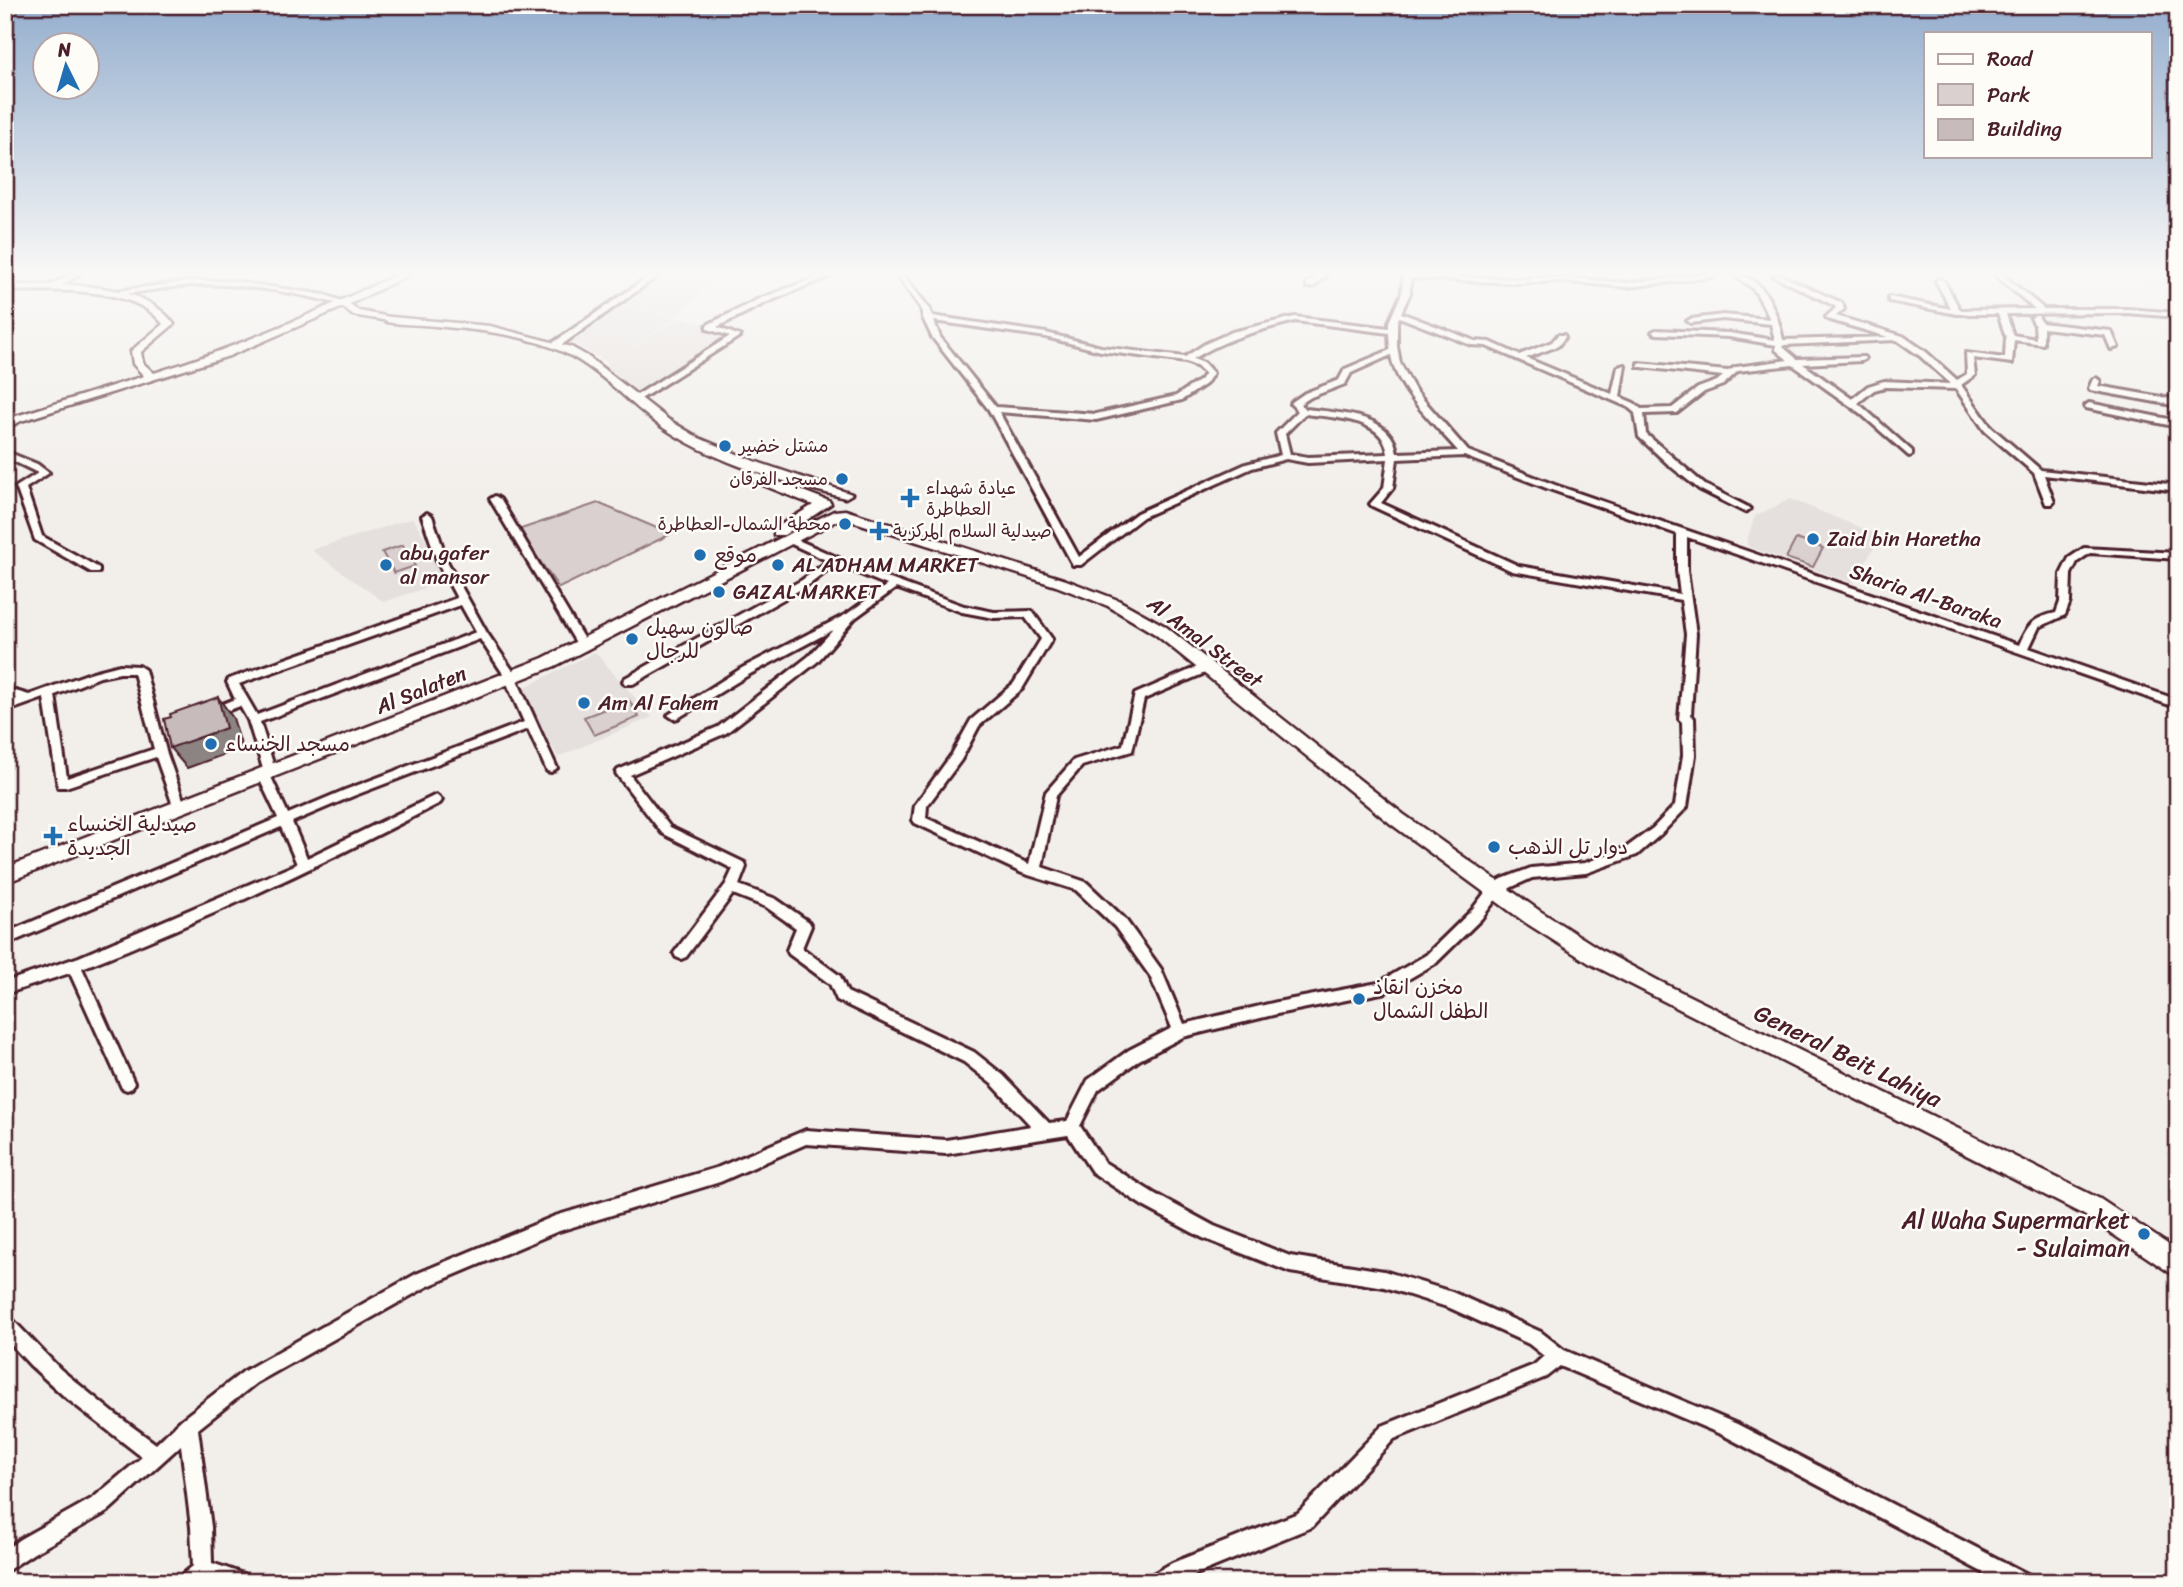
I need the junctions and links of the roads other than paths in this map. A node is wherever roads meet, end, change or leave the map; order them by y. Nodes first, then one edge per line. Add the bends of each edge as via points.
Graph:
1 (138, 349) edge
2 (236, 349) edge
3 (551, 349) edge
4 (567, 349) edge
5 (715, 349) edge
6 (945, 349) edge
7 (1101, 349) edge
8 (1203, 349) edge
9 (1496, 349) edge
10 (1542, 349) edge
11 (1780, 349) edge
12 (1916, 349) edge
13 (2009, 349) edge
14 (1394, 351) joint
15 (1520, 358) junction
16 (1861, 359) dead end
17 (1187, 360) junction
18 (1795, 362) junction
19 (1640, 365) dead end
20 (1622, 367) dead end
21 (1730, 374) junction
22 (153, 378) junction
23 (2096, 381) dead end
24 (1957, 386) junction
25 (1616, 397) junction
26 (632, 400) junction
27 (1853, 403) junction
28 (2178, 403) edge
29 (2089, 407) dead end
30 (993, 410) junction
31 (1303, 411) junction
32 (1639, 412) junction
33 (2178, 424) edge
34 (5, 426) edge
35 (1465, 453) junction
36 (1909, 453) dead end
37 (5, 454) edge
38 (1286, 456) junction
39 (1395, 456) junction
40 (2038, 472) junction
41 (2178, 488) edge
42 (845, 494) junction
43 (495, 499) dead end
44 (2049, 502) dead end
45 (824, 504) junction
46 (1745, 509) dead end
47 (842, 514) junction
48 (426, 516) dead end
49 (1682, 531) junction
50 (788, 539) junction
51 (2178, 556) edge
52 (835, 560) junction
53 (95, 570) dead end
54 (895, 584) junction
55 (1686, 598) junction
56 (463, 600) junction
57 (851, 616) junction
58 (482, 634) junction
59 (581, 642) junction
60 (2024, 650) junction
61 (1208, 667) junction
62 (508, 675) junction
63 (629, 681) dead end
64 (54, 691) dead end
65 (5, 692) edge
66 (29, 699) junction
67 (242, 701) junction
68 (2178, 704) edge
69 (5, 708) edge
70 (674, 715) dead end
71 (193, 719) edge
72 (254, 720) junction
73 (530, 724) junction
74 (168, 729) edge
75 (156, 733) junction
76 (160, 751) junction
77 (551, 768) dead end
78 (267, 770) junction
79 (436, 800) dead end
80 (178, 803) junction
81 (286, 820) junction
82 (5, 864) edge
83 (304, 866) junction
84 (1035, 870) junction
85 (5, 876) edge
86 (731, 887) junction
87 (1495, 890) junction
88 (5, 939) edge
89 (681, 953) dead end
90 (74, 965) junction
91 (5, 988) edge
92 (1180, 1031) junction
93 (127, 1083) dead end
94 (1072, 1127) junction
95 (1046, 1131) junction
96 (2178, 1266) edge
97 (5, 1324) edge
98 (1558, 1356) junction
99 (188, 1425) junction
100 (159, 1454) junction
101 (5, 1562) edge
102 (196, 1576) edge
103 (239, 1582) edge
104 (1158, 1582) edge
105 (2022, 1582) edge

1 - 22 street via 138,364
2 - 22 street
3 - 45 main road, Al Amal Street via 666,436
4 - 26 main road
5 - 26 street
6 - 30 street
7 - 17 street
8 - 17 street
9 - 15 street
10 - 15 street
11 - 18 street
12 - 24 street
13 - 24 street via 2009,361 1969,355 1970,375
14 - 31 street via 1348,371 1342,382 1295,404
14 - 35 street via 1411,391
15 - 25 street
16 - 18 street
17 - 30 street via 1209,373 1203,383 1179,398 1096,417
18 - 21 street via 1736,369
18 - 27 street
19 - 21 street
20 - 25 street
21 - 32 street via 1674,411
22 - 34 street
23 - 28 street via 2093,388
24 - 27 street via 1884,384
24 - 40 street via 1988,429
25 - 32 street
26 - 42 main road via 677,431 725,455
27 - 36 street
29 - 33 street
30 - 38 street via 1077,563 1140,515 1249,466
31 - 38 street via 1280,433
31 - 39 street via 1374,424 1387,434
32 - 46 street via 1642,435 1672,463 1702,487
35 - 39 street
35 - 49 street, Sharia Al-Baraka
37 - 53 street via 44,473 21,487 38,538
38 - 39 street via 1308,460
39 - 55 street via 1390,489 1374,504 1516,569
40 - 41 street
40 - 44 street
42 - 45 main road, Al Salaten via 833,495
42 - 47 main road via 860,502 856,509
43 - 59 street
45 - 47 main road, Al Amal Street via 825,510
45 - 59 main road, Al Salaten
47 - 50 main road, Al Salaten
47 - 61 main road, Al Amal Street via 895,527 1095,595 1160,630
48 - 56 street
49 - 55 street
49 - 60 street, Sharia Al-Baraka
50 - 52 street
50 - 59 main road, Al Salaten
51 - 60 street via 2088,550 2073,561 2066,574 2060,615 2039,620
52 - 54 street
52 - 63 street via 807,582
54 - 57 street
54 - 84 street via 962,609 994,615 1028,613 1047,639 1017,686 975,723 957,757 921,805 919,820
55 - 87 street via 1691,634 1685,719 1689,755 1681,807 1632,851 1586,868 1531,873
56 - 58 street
56 - 67 street via 233,682
57 - 70 street
57 - 86 street via 813,659 722,730 622,773 666,830 740,867
58 - 62 street
58 - 72 street
59 - 62 main road, Al Salaten
60 - 68 street, Sharia Al-Baraka
61 - 84 street via 1139,696 1128,748 1078,763 1050,795
61 - 87 main road, Al Amal Street via 1397,819
62 - 73 street
62 - 78 main road, Al Salaten
64 - 75 street via 117,670 136,669 142,673
65 - 66 street
66 - 69 street
66 - 76 street via 49,692 62,784
67 - 71 street
67 - 72 street
72 - 78 street
73 - 77 street
73 - 81 street
74 - 75 street
75 - 76 street
76 - 80 street
78 - 80 main road, Al Salaten
78 - 81 street
79 - 83 street
80 - 82 main road, Al Salaten
80 - 85 main road, Al Salaten
81 - 83 street
81 - 88 street
83 - 90 street
84 - 92 street via 1082,886 1121,923 1156,973
86 - 89 street
86 - 95 street via 771,903 804,926 794,950 835,980 842,996 969,1057 998,1080
87 - 92 street via 1431,960 1381,988
87 - 96 main road, General Beit Lahiya via 1575,944 1652,987 2092,1207
90 - 91 street
90 - 93 street
92 - 94 street via 1134,1055 1093,1085
94 - 95 street
94 - 98 street via 1098,1167 1209,1232 1290,1264 1384,1279 1452,1300 1535,1338
95 - 99 street via 946,1147 806,1137 720,1174 555,1224 422,1280 250,1377
97 - 100 street via 71,1391 146,1449
98 - 104 street via 1539,1371 1388,1432 1306,1520
98 - 105 street via 1731,1430
99 - 100 street
99 - 102 street via 201,1527
100 - 101 street via 100,1505
102 - 103 street

